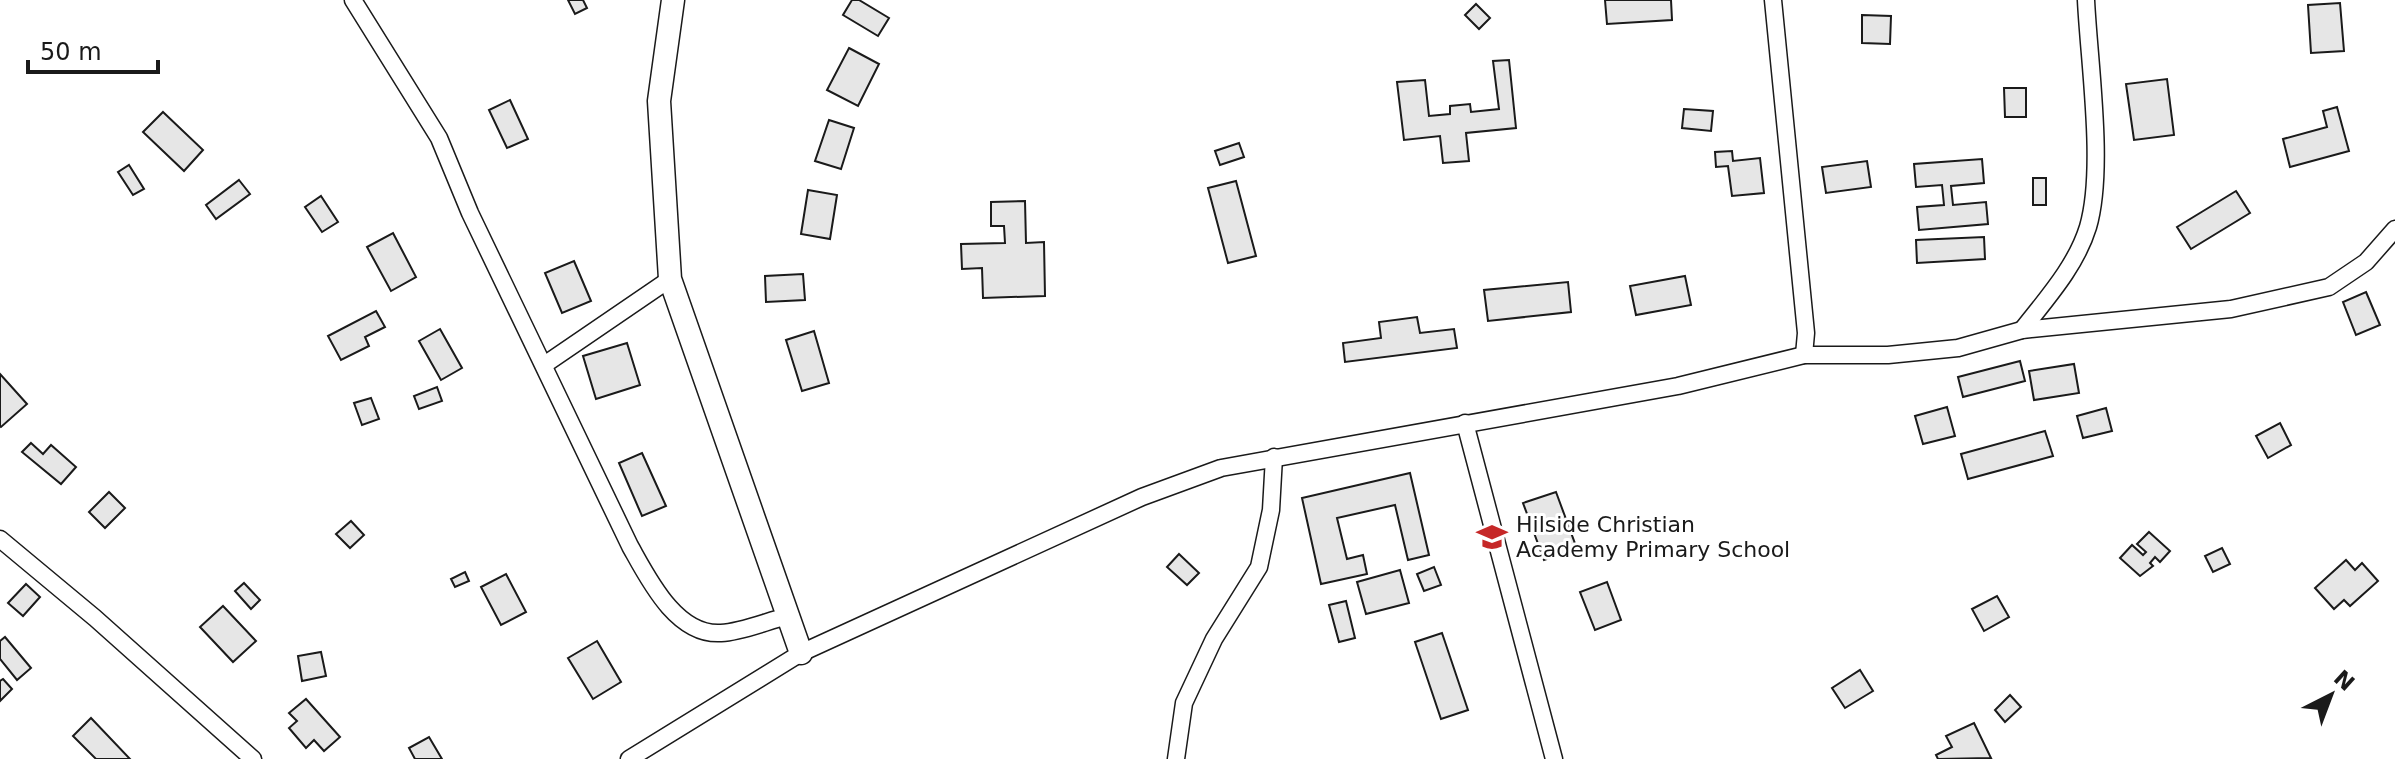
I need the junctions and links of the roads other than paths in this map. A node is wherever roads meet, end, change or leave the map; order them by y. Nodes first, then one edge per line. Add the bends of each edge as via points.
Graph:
1 (353, 0) edge
2 (673, 0) edge
3 (1773, 0) edge
4 (2086, 0) edge
5 (2395, 229) edge
6 (670, 279) junction
7 (2022, 330) junction
8 (1804, 355) junction
9 (544, 365) junction
10 (1465, 423) junction
11 (1274, 457) junction
12 (0, 539) edge
13 (788, 616) junction
14 (801, 653) junction
15 (253, 759) edge
16 (629, 759) edge
17 (1176, 759) edge
18 (1554, 759) edge

1 - 9 street via 439,138
2 - 6 main road via 659,101
3 - 8 street
4 - 7 street via 2096,185 2087,228 2065,275
5 - 7 street via 2366,262 2329,287 2231,309
6 - 9 street
6 - 13 main road
7 - 8 street via 1944,349
8 - 10 street via 1678,386
9 - 13 street via 630,546 657,594 678,617 718,634
10 - 11 street
10 - 18 street
11 - 14 street via 1221,468 1142,497
11 - 17 street via 1271,510 1259,567 1214,639 1184,703
12 - 15 street
13 - 14 main road
14 - 16 street

